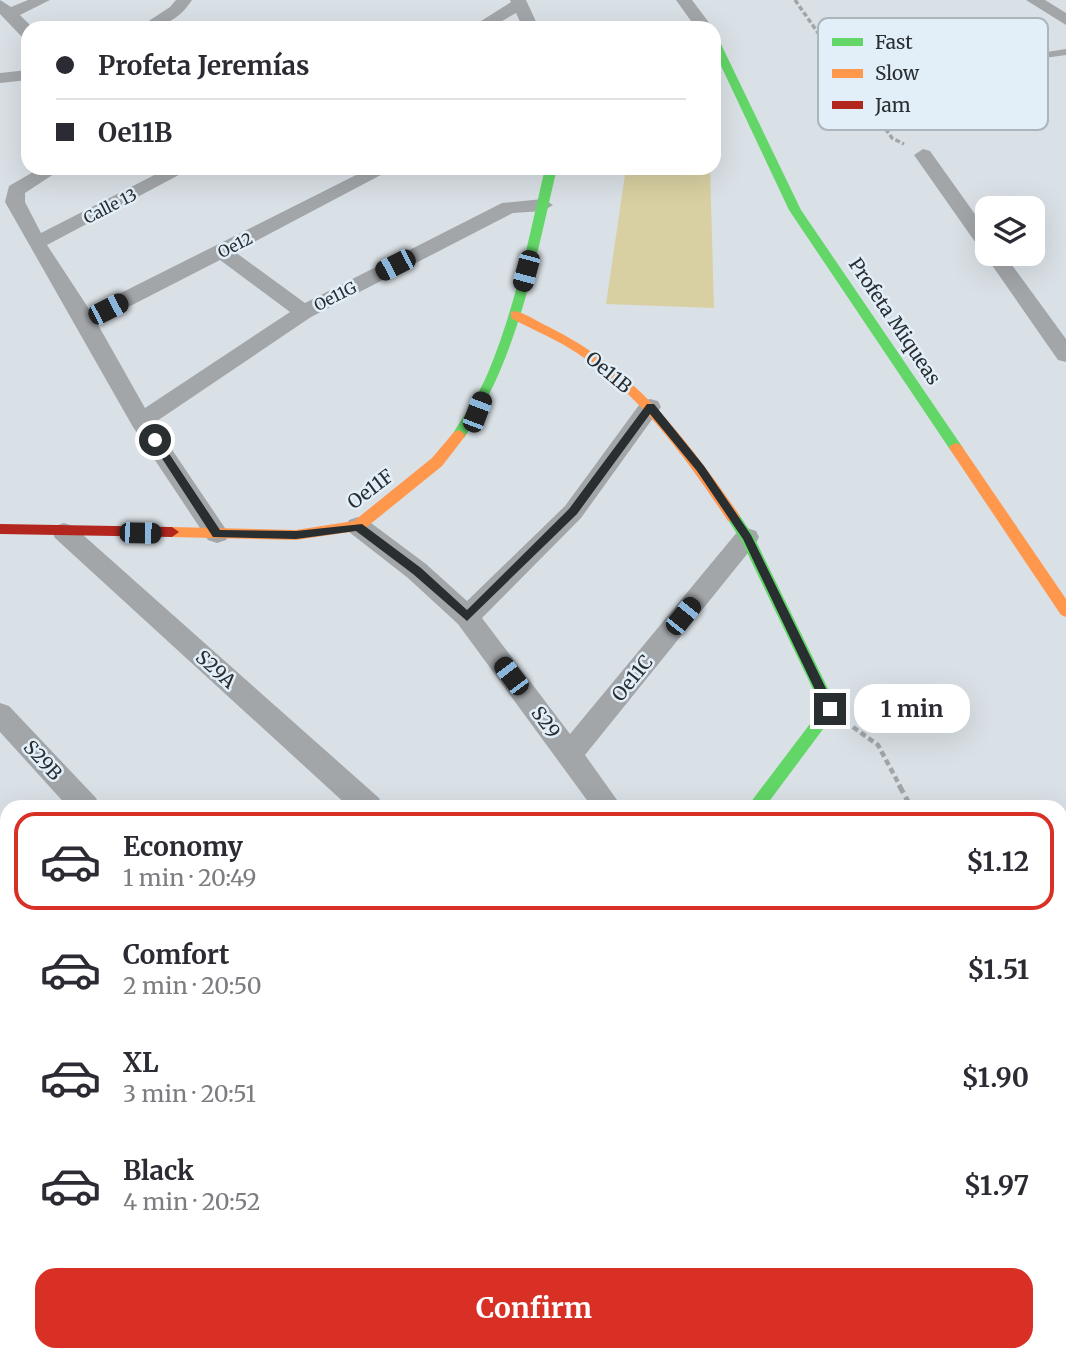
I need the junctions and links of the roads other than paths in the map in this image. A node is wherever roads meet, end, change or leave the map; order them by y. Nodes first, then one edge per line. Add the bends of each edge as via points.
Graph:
1 (42, 0) edge
2 (184, 0) edge
3 (684, 0) edge
4 (1034, 0) edge
5 (519, 2) edge
6 (4, 10) edge
7 (1066, 20) edge
8 (158, 21) edge
9 (489, 21) edge
10 (528, 21) edge
11 (700, 21) edge
12 (21, 26) edge
13 (1066, 51) edge
14 (1048, 54) edge
15 (721, 55) edge
16 (21, 76) edge
17 (0, 78) edge
18 (923, 155) road end
19 (42, 175) edge
20 (169, 175) edge
21 (371, 175) edge
22 (550, 175) edge
23 (544, 205) junction
24 (975, 228) edge
25 (36, 243) junction
26 (222, 252) junction
27 (1003, 266) edge
28 (304, 312) junction
29 (515, 315) junction
30 (85, 320) junction
31 (1066, 355) edge
32 (650, 407) junction
33 (141, 421) junction
34 (358, 526) junction
35 (0, 529) edge
36 (64, 532) junction
37 (217, 534) junction
38 (747, 537) junction
39 (1066, 611) edge
40 (467, 617) junction
41 (0, 714) edge
42 (570, 754) junction
43 (80, 800) edge
44 (361, 800) edge
45 (603, 800) edge
46 (760, 800) edge

1 - 6 street
2 - 8 street
3 - 11 street
4 - 7 street
5 - 9 street
5 - 10 street
6 - 12 street
13 - 14 lane
15 - 39 street, Profeta Miqueas via 795,210
16 - 17 street
18 - 24 street
19 - 25 street via 16,190 15,202
20 - 25 street, Calle 13
21 - 26 street, Oe12
22 - 23 street, Oe11F
23 - 28 street, Oe11G via 509,206
23 - 29 street, Oe11F
25 - 30 street
26 - 28 street
26 - 30 street, Oe12
27 - 31 street
28 - 33 street, Oe11G
29 - 32 street, Oe11B via 583,351
29 - 34 street, Oe11F via 477,412 437,462
30 - 33 street
32 - 38 street, Oe11B via 700,468
32 - 40 street via 573,512
33 - 37 street
34 - 37 street, Oe11F via 296,535
34 - 40 street, S29
35 - 36 street, Oe11F
36 - 37 street, Oe11F
36 - 44 street, S29A
38 - 42 street, Oe11C
38 - 46 street, Oe11B via 830,709
40 - 42 street, S29
41 - 43 street, S29B
42 - 45 street, S29

